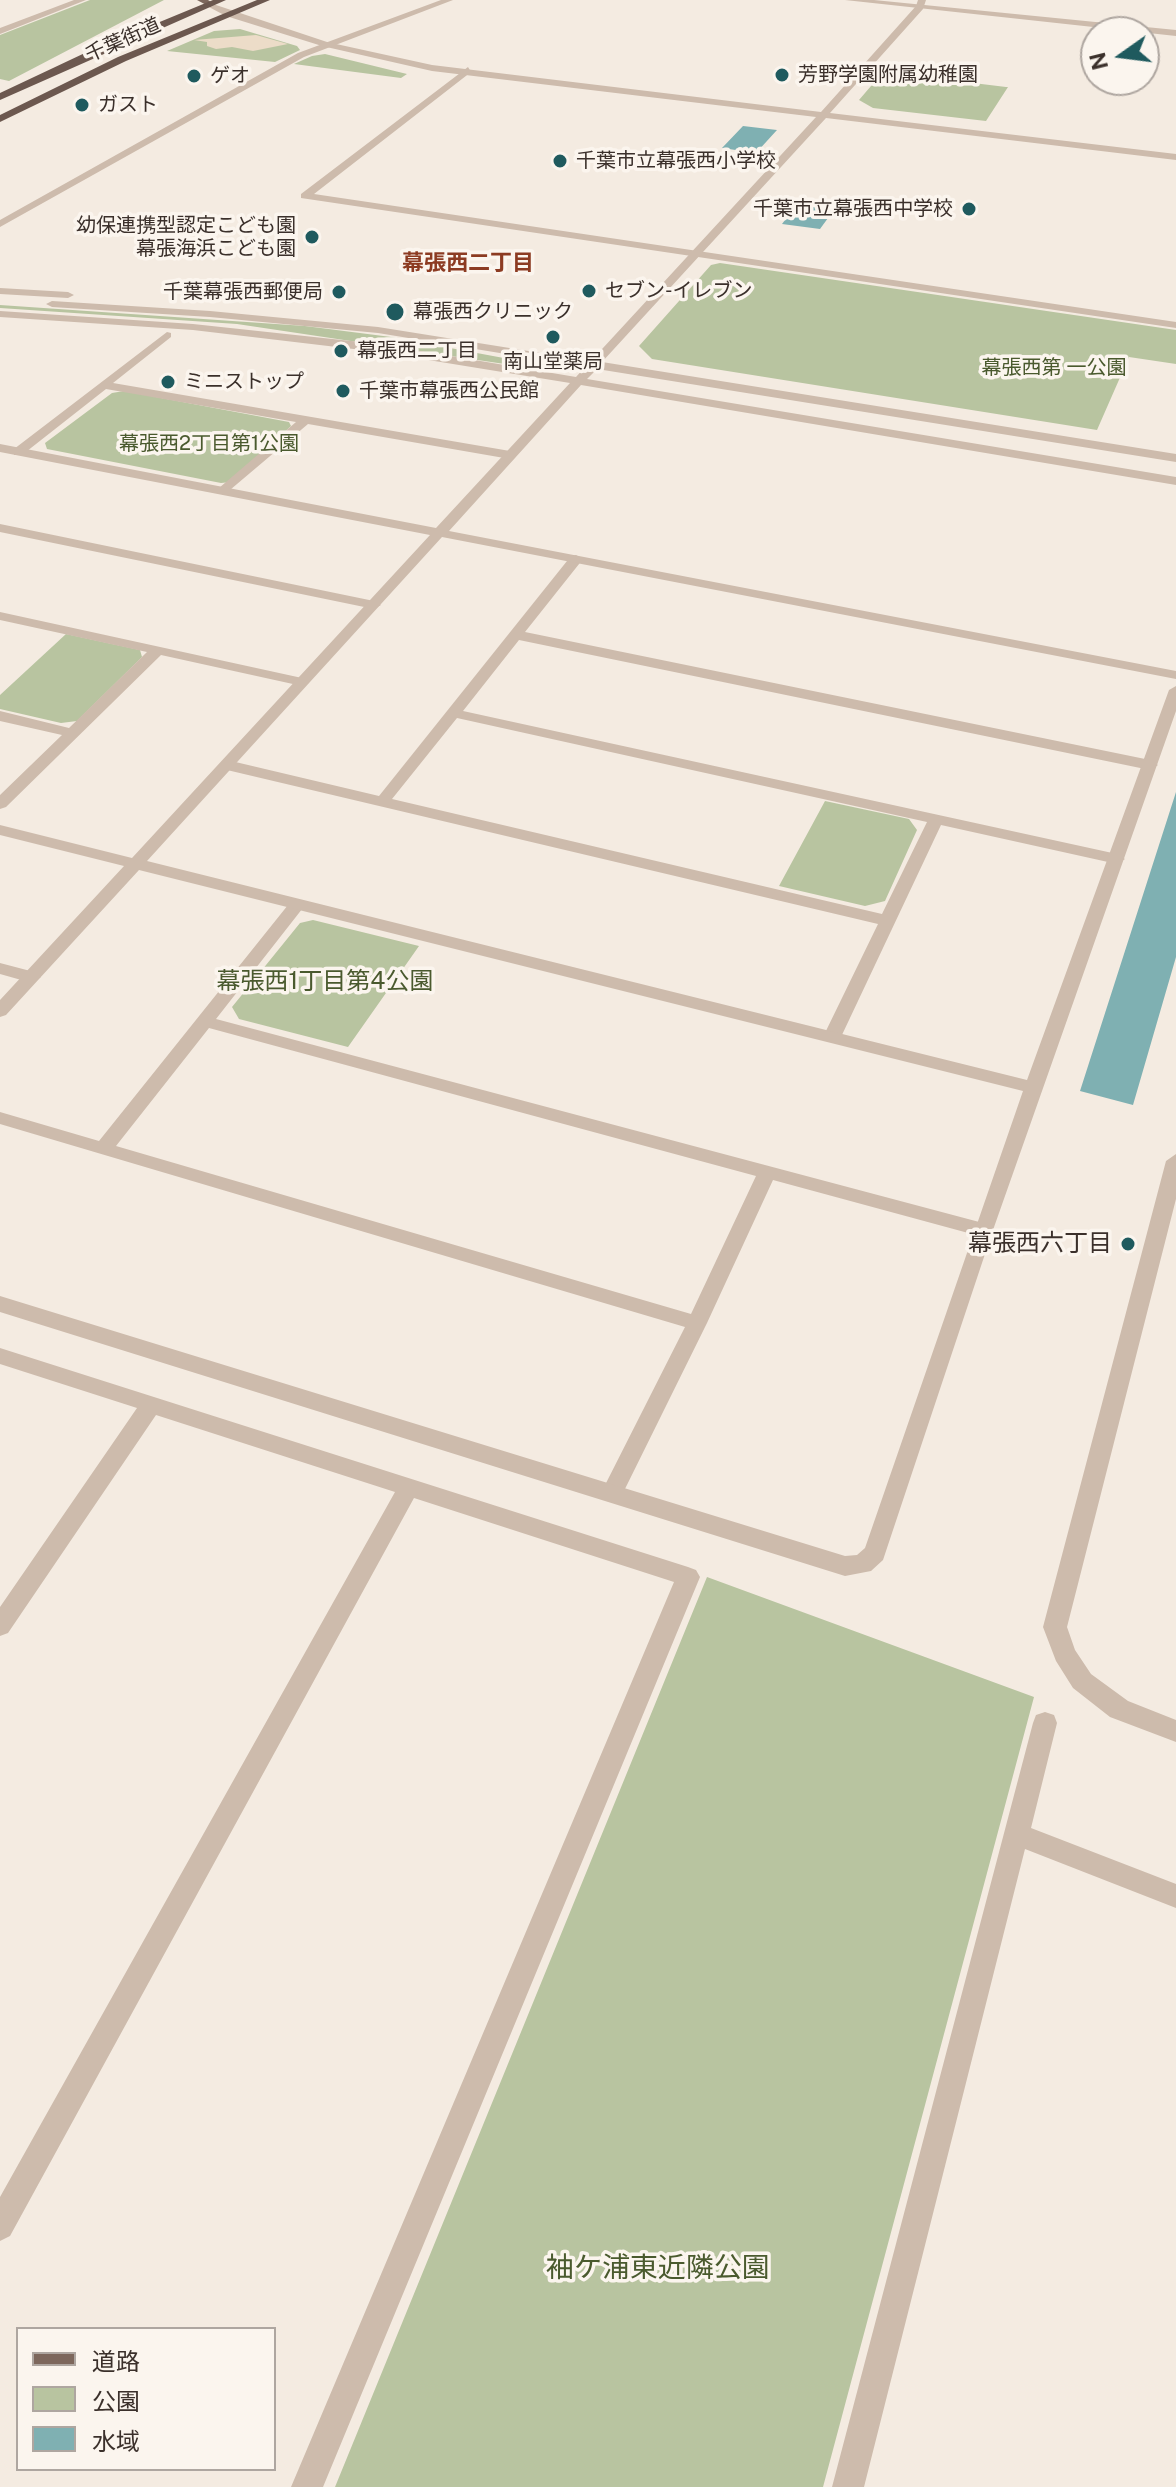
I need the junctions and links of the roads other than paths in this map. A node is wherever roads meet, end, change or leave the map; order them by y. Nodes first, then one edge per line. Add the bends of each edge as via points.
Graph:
1 (82, 0) edge
2 (221, 0) edge
3 (265, 0) edge
4 (449, 0) edge
5 (849, 0) edge
6 (205, 2) edge
7 (921, 4) edge
8 (245, 8) junction
9 (229, 14) junction
10 (287, 20) dead end
11 (1, 31) edge
12 (1176, 33) edge
13 (334, 34) dead end
14 (345, 37) junction
15 (325, 44) junction
16 (468, 70) junction
17 (0, 97) edge
18 (823, 115) junction
19 (0, 119) edge
20 (1176, 157) edge
21 (0, 224) edge
22 (694, 254) junction
23 (0, 291) edge
24 (0, 301) edge
25 (0, 314) edge
26 (210, 314) junction
27 (0, 324) edge
28 (1176, 325) edge
29 (167, 335) junction
30 (276, 335) junction
31 (592, 365) junction
32 (577, 381) junction
33 (104, 385) junction
34 (305, 420) junction
35 (0, 448) edge
36 (18, 452) junction
37 (510, 455) junction
38 (1176, 458) edge
39 (1176, 481) edge
40 (224, 491) junction
41 (0, 528) edge
42 (439, 533) junction
43 (576, 559) junction
44 (374, 605) junction
45 (0, 616) edge
46 (516, 635) junction
47 (158, 650) junction
48 (1176, 675) edge
49 (302, 682) junction
50 (1176, 690) edge
51 (453, 713) junction
52 (0, 716) edge
53 (72, 733) junction
54 (227, 765) junction
55 (1150, 765) junction
56 (382, 802) junction
57 (0, 804) edge
58 (936, 819) junction
59 (0, 830) edge
60 (1117, 859) junction
61 (137, 864) junction
62 (298, 904) junction
63 (888, 921) junction
64 (0, 968) edge
65 (32, 977) junction
66 (0, 1011) edge
67 (206, 1022) junction
68 (832, 1037) junction
69 (1036, 1088) junction
70 (0, 1118) edge
71 (103, 1149) junction
72 (1176, 1161) edge
73 (767, 1172) junction
74 (983, 1230) junction
75 (0, 1304) edge
76 (697, 1323) junction
77 (0, 1356) edge
78 (151, 1405) junction
79 (409, 1487) junction
80 (612, 1493) junction
81 (0, 1626) edge
82 (1045, 1723) dead end
83 (1176, 1731) edge
84 (1016, 1834) junction
85 (1176, 1896) edge
86 (0, 2226) edge
87 (307, 2487) edge
88 (848, 2487) edge

1 - 11 street
2 - 6 highway, 千葉街道
3 - 8 highway, 千葉街道
4 - 14 street
5 - 7 street
6 - 8 street
6 - 9 street
6 - 17 highway, 千葉街道
7 - 12 street
7 - 18 street
8 - 9 highway, 千葉街道
8 - 10 street
9 - 15 street
9 - 19 highway, 千葉街道
13 - 14 street
14 - 15 street
14 - 16 street
15 - 16 street via 420,66
15 - 21 street
16 - 18 street
16 - 22 street via 305,196
18 - 20 street
18 - 22 street
22 - 28 street
22 - 31 street
23 - 26 street via 164,301
24 - 26 street
25 - 30 street
26 - 31 street via 378,330
27 - 29 street
29 - 30 street
29 - 33 street
30 - 32 street
31 - 32 street
31 - 38 street
32 - 37 street
32 - 39 street
33 - 34 street
33 - 36 street
34 - 37 street
34 - 40 street
35 - 36 street
36 - 40 street
37 - 42 street
40 - 42 street
41 - 44 street
42 - 43 street
42 - 44 street
43 - 46 street
43 - 48 street
44 - 49 street
45 - 47 street
46 - 51 street
46 - 55 street
47 - 49 street
47 - 53 street
49 - 54 street
50 - 55 street
51 - 56 street
51 - 58 street
52 - 53 street
53 - 57 street
54 - 56 street
54 - 61 street
55 - 60 street
56 - 63 street
58 - 60 street
58 - 63 street
59 - 61 street
60 - 69 street
61 - 62 street
61 - 65 street
62 - 67 street
62 - 68 street
63 - 68 street
64 - 65 street
65 - 66 street
67 - 71 street
67 - 73 street
68 - 69 street
69 - 74 street
70 - 71 street
71 - 76 street
72 - 83 street via 1055,1627 1064,1654 1082,1681 1119,1709
73 - 74 street
73 - 76 street
74 - 80 street via 875,1553 863,1564 845,1566
75 - 80 street
76 - 80 street
77 - 78 street
78 - 79 street
78 - 81 street
79 - 86 street
79 - 87 street via 688,1577
82 - 84 street
84 - 85 street
84 - 88 street

